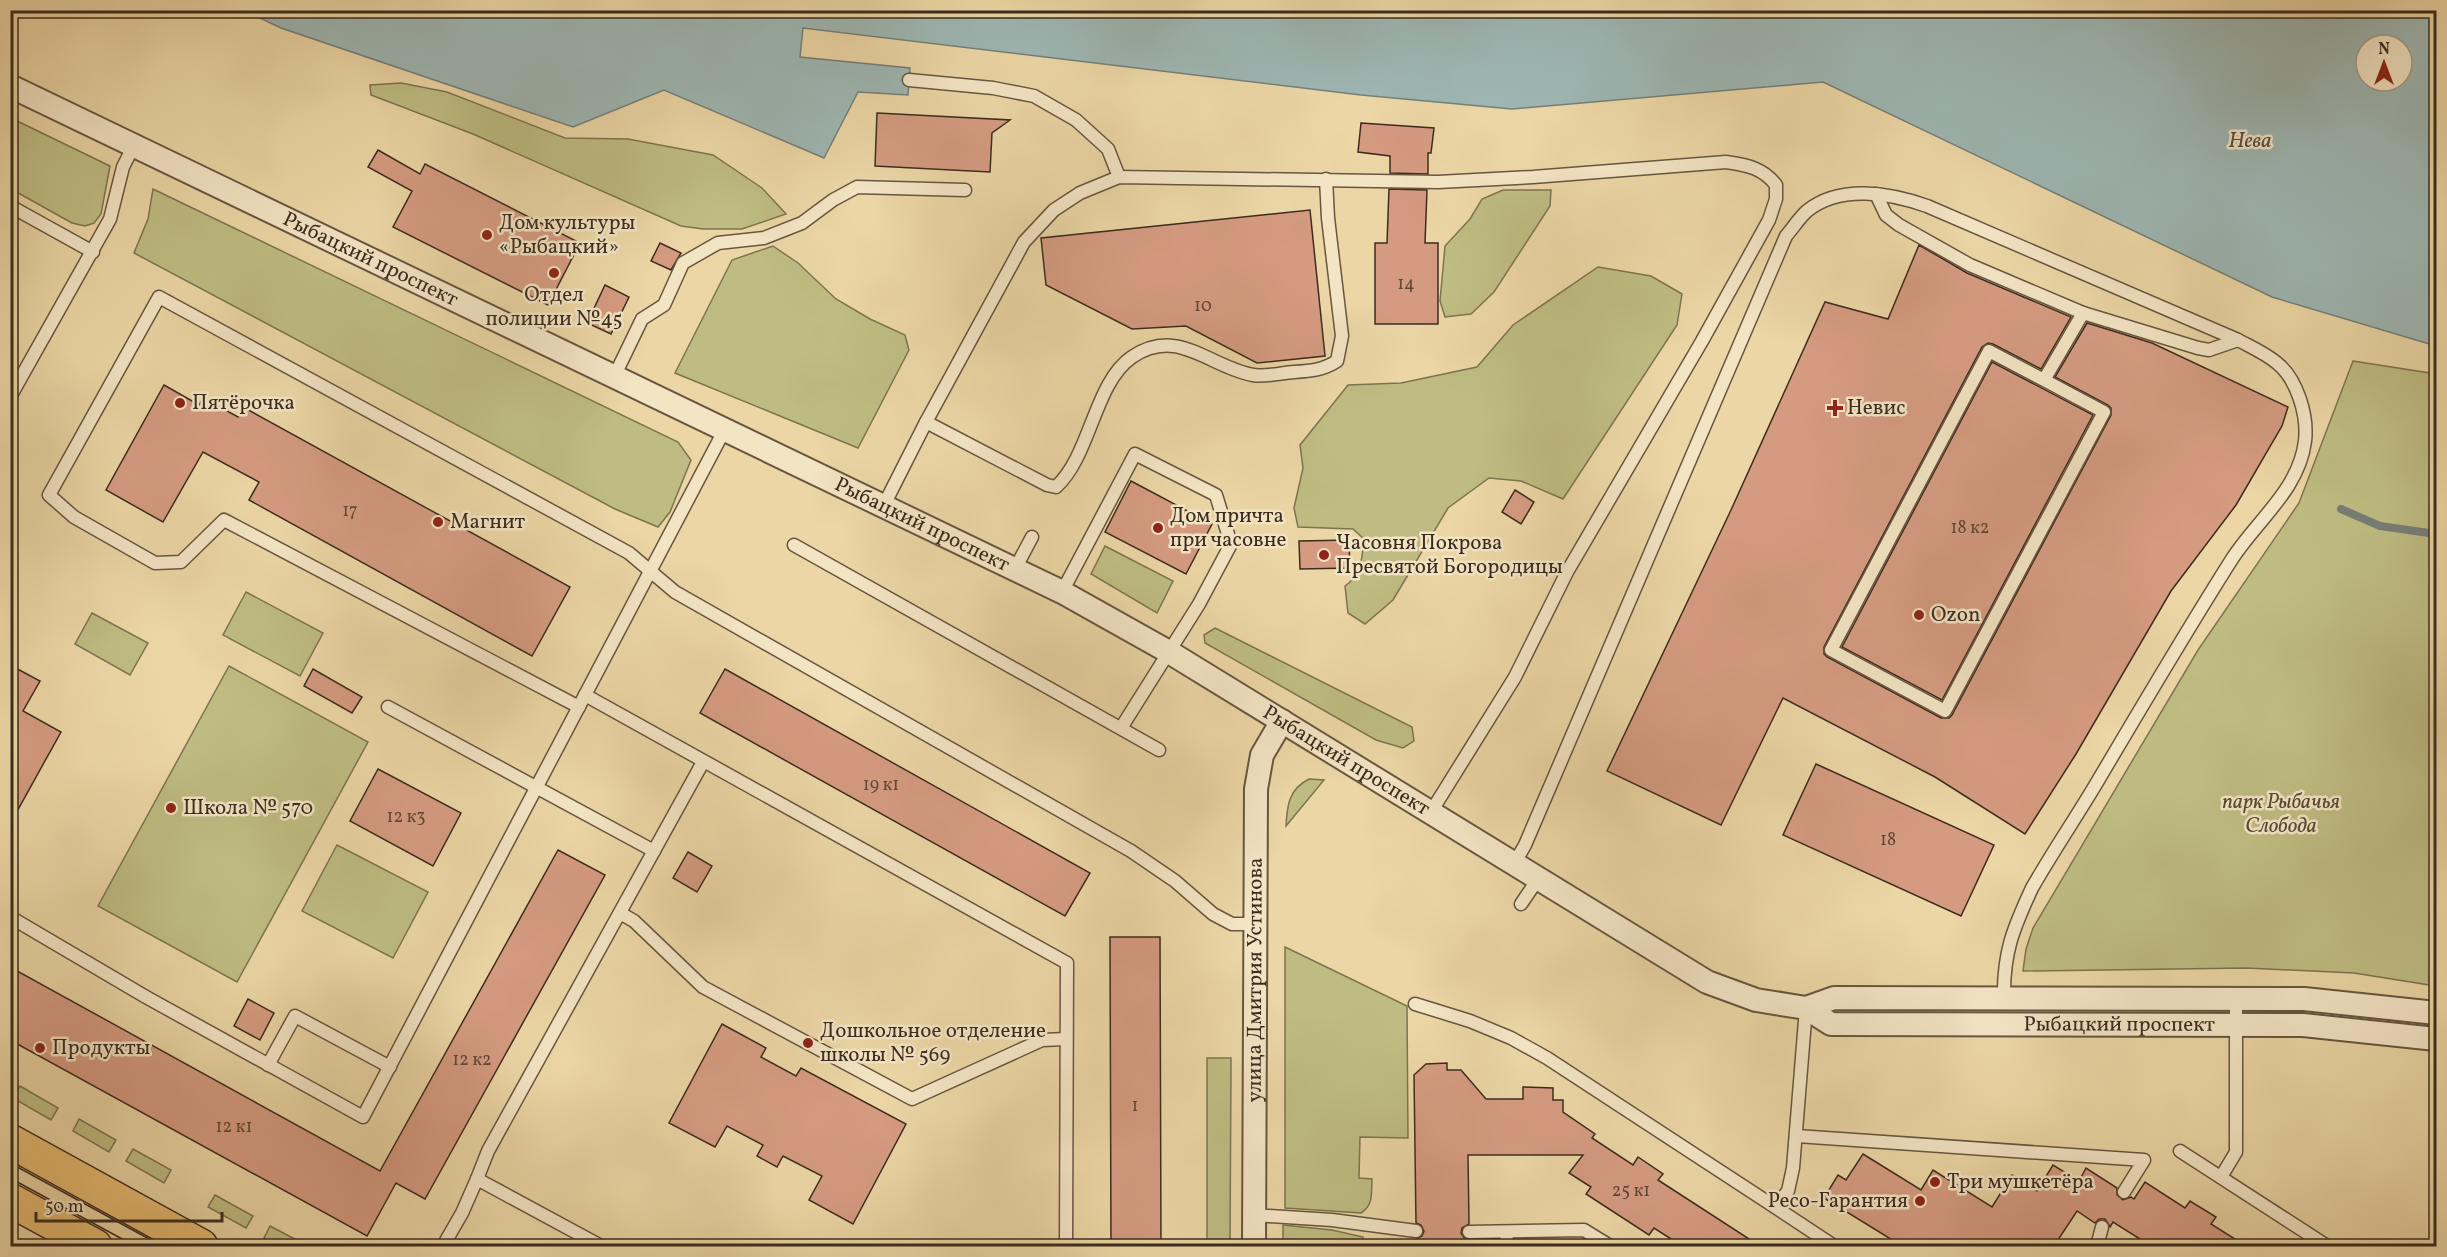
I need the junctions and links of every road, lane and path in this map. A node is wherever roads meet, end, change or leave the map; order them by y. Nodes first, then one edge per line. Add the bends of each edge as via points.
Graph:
1 (909, 80) dead end
2 (10, 86) edge
3 (134, 145) junction
4 (1119, 177) junction
5 (1326, 179) junction
6 (965, 190) dead end
7 (1876, 194) junction
8 (10, 206) edge
9 (93, 252) junction
10 (2083, 313) junction
11 (2238, 340) junction
12 (614, 377) junction
13 (2044, 380) junction
14 (10, 397) edge
15 (926, 422) junction
16 (724, 429) junction
17 (884, 505) junction
18 (1032, 537) dead end
19 (794, 545) dead end
20 (1015, 569) junction
21 (651, 571) junction
22 (1062, 592) junction
23 (1169, 652) junction
24 (585, 695) junction
25 (388, 707) dead end
26 (579, 707) junction
27 (1282, 721) junction
28 (1121, 728) junction
29 (1159, 750) dead end
30 (704, 762) junction
31 (537, 786) junction
32 (1431, 812) junction
33 (654, 851) junction
34 (1514, 864) junction
35 (1538, 879) junction
36 (1521, 904) dead end
37 (620, 914) junction
38 (10, 917) edge
39 (1256, 924) junction
40 (2236, 998) junction
41 (2004, 999) junction
42 (1416, 1004) dead end
43 (1806, 1008) junction
44 (2436, 1013) edge
45 (2237, 1023) junction
46 (2004, 1024) junction
47 (1066, 1039) junction
48 (2436, 1039) edge
49 (268, 1065) junction
50 (390, 1067) junction
51 (1797, 1136) junction
52 (10, 1141) edge
53 (2180, 1151) dead end
54 (2221, 1177) junction
55 (477, 1179) junction
56 (2124, 1192) dead end
57 (10, 1200) edge
58 (1775, 1207) junction
59 (1254, 1215) junction
60 (2102, 1227) dead end
61 (1416, 1231) dead end
62 (1469, 1232) dead end
63 (1507, 1232) junction
64 (95, 1246) edge
65 (201, 1246) edge
66 (442, 1246) edge
67 (601, 1246) edge
68 (1066, 1246) edge
69 (1254, 1246) edge
70 (1506, 1246) edge
71 (1610, 1246) edge
72 (1834, 1246) edge
73 (2097, 1246) edge
74 (2327, 1246) edge

1 - 4 lane via 1034,96 1076,120 1108,149
2 - 3 street, Рыбацкий проспект
3 - 9 lane via 123,167 110,219
3 - 12 street, Рыбацкий проспект
4 - 5 lane
4 - 15 lane via 1080,193 1054,210 1031,233
5 - 15 lane via 1342,336 1337,360 1325,369 1255,375 1186,347 1170,345 1134,356 1118,369 1070,469 1056,487
5 - 32 lane via 1438,182 1726,162 1750,166 1767,174 1776,185 1769,220 1567,572 1515,677
6 - 12 lane via 857,187 802,223 765,238 718,243 683,263 664,305 642,319
7 - 10 lane via 1886,215 1899,225 1970,265
7 - 11 lane via 1927,206
7 - 34 lane via 1825,200 1806,212 1786,236
8 - 9 lane
9 - 14 lane
10 - 11 lane via 2209,350
10 - 13 lane
11 - 41 lane via 2278,364 2298,395 2305,419 2299,464 2286,492 2228,566 2032,888 2007,948
12 - 16 street, Рыбацкий проспект
13 - 13 lane via 2104,412 1945,711 1831,650 1989,351
15 - 17 lane
16 - 17 street, Рыбацкий проспект
16 - 21 lane
17 - 20 street, Рыбацкий проспект
18 - 20 lane
19 - 28 lane
20 - 22 street, Рыбацкий проспект
21 - 24 lane
21 - 26 lane via 620,548 159,297 49,495 74,518 155,563 181,562 224,519
21 - 39 lane via 675,592 1131,851 1175,881 1213,914 1232,924
22 - 23 street, Рыбацкий проспект
22 - 23 lane via 1135,454 1216,495 1231,544
23 - 27 street, Рыбацкий проспект
23 - 28 lane
24 - 26 lane
24 - 30 lane
25 - 31 lane
26 - 31 lane
27 - 32 street, Рыбацкий проспект
27 - 39 street, улица Дмитрия Устинова via 1262,755 1257,789
28 - 29 lane
30 - 33 lane
30 - 47 lane via 1067,963
31 - 33 lane
31 - 50 lane
32 - 34 street, Рыбацкий проспект
33 - 37 lane
34 - 35 street, Рыбацкий проспект
35 - 36 lane
35 - 43 street, Рыбацкий проспект via 1707,982 1756,1000
37 - 47 lane via 634,921 703,987 912,1099 1042,1040
37 - 55 lane
38 - 49 lane
39 - 59 street, улица Дмитрия Устинова
40 - 41 street, Рыбацкий проспект
40 - 44 street, Рыбацкий проспект via 2304,999
40 - 45 lane
41 - 43 street, Рыбацкий проспект via 1834,998
41 - 46 street
42 - 58 lane via 1511,1038 1547,1058
43 - 46 street, Рыбацкий проспект via 1831,1024
43 - 51 lane
45 - 46 street, Рыбацкий проспект
45 - 48 street, Рыбацкий проспект via 2315,1026
45 - 54 lane via 2236,1152
47 - 68 lane
49 - 50 lane via 363,1116
49 - 50 lane via 295,1016
51 - 56 lane via 2144,1160
51 - 58 lane via 1788,1191
52 - 65 main road
53 - 54 lane
54 - 74 lane
55 - 66 lane
55 - 67 lane
57 - 64 main road
58 - 72 lane
59 - 61 lane
59 - 69 street, улица Дмитрия Устинова
60 - 73 lane
62 - 63 lane
63 - 70 lane
63 - 71 lane via 1584,1230

